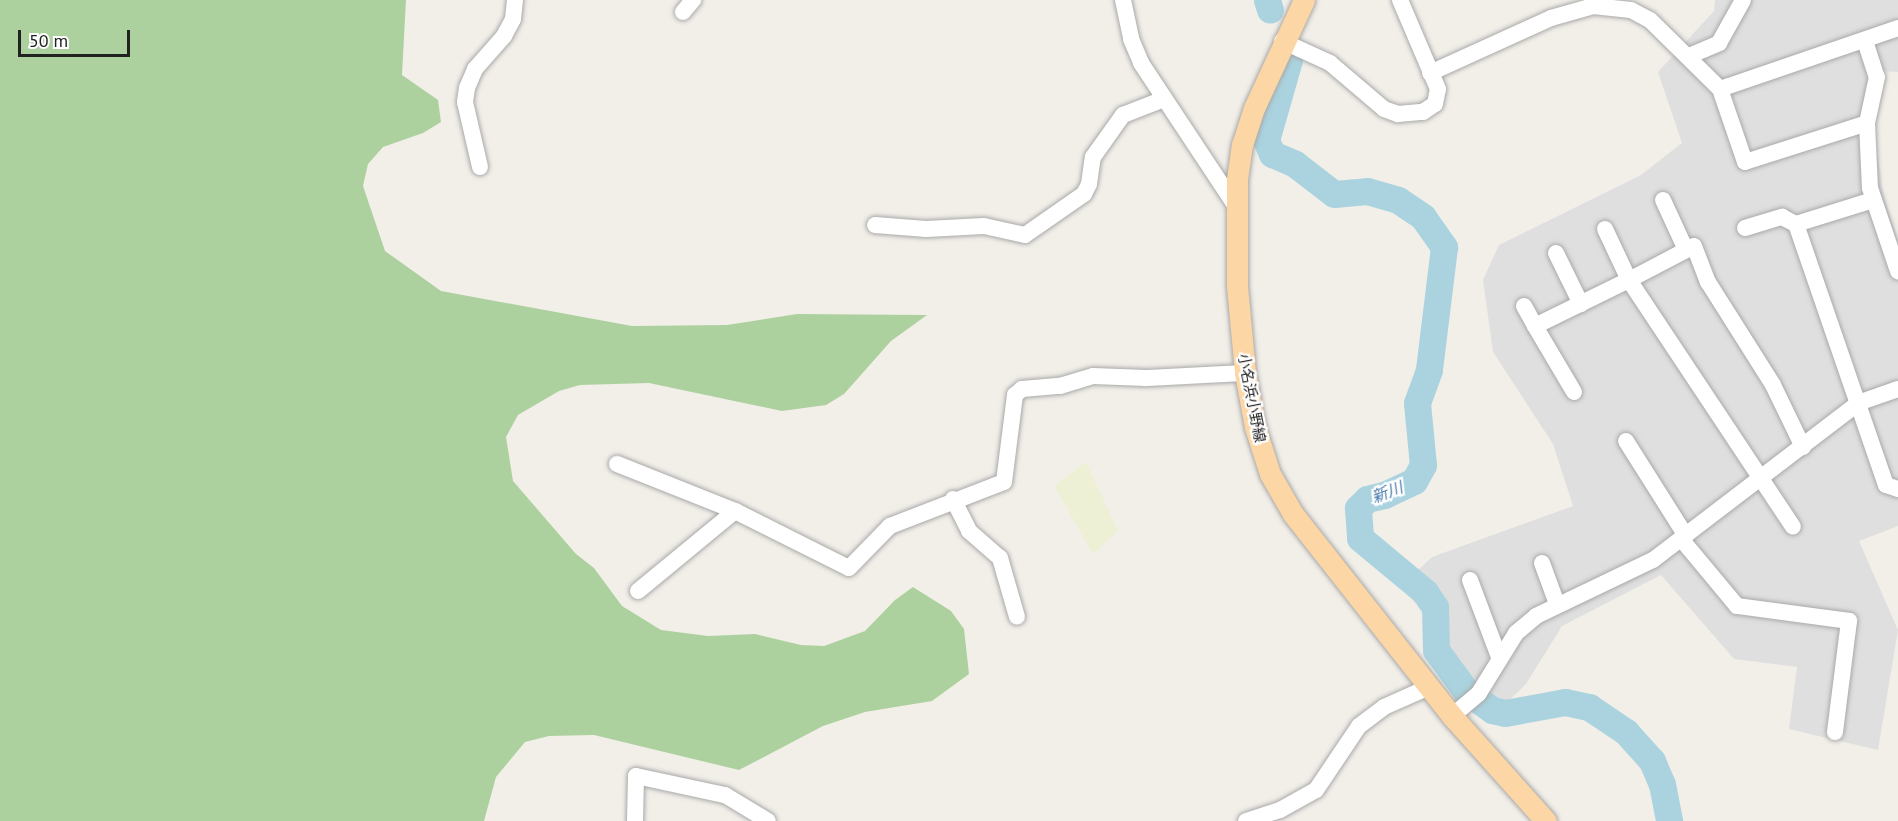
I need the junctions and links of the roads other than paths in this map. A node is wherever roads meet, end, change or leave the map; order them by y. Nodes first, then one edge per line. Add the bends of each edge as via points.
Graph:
1 (515, 0) edge
2 (1123, 0) edge
3 (1304, 0) edge
4 (1400, 0) edge
5 (1743, 0) edge
6 (1898, 28) edge
7 (1865, 41) junction
8 (1282, 42) junction
9 (1689, 56) junction
10 (1430, 73) junction
11 (1720, 89) junction
12 (1164, 99) junction
13 (1867, 123) junction
14 (480, 166) dead end
15 (1663, 200) dead end
16 (1873, 200) junction
17 (1235, 205) junction
18 (1796, 224) junction
19 (875, 225) dead end
20 (1745, 228) dead end
21 (1605, 229) dead end
22 (1686, 250) junction
23 (1556, 253) dead end
24 (1898, 272) edge
25 (1629, 280) junction
26 (1581, 304) junction
27 (1524, 306) dead end
28 (1535, 326) junction
29 (1245, 373) junction
30 (1898, 389) edge
31 (1574, 392) dead end
32 (1858, 403) junction
33 (1626, 441) dead end
34 (1803, 447) junction
35 (617, 464) dead end
36 (1762, 478) junction
37 (1898, 489) edge
38 (953, 500) junction
39 (735, 511) junction
40 (1793, 527) dead end
41 (1684, 538) junction
42 (1542, 563) dead end
43 (1470, 580) dead end
44 (638, 591) dead end
45 (1557, 604) junction
46 (1017, 617) dead end
47 (1499, 657) junction
48 (1429, 687) junction
49 (1456, 712) junction
50 (1835, 732) dead end
51 (635, 821) edge
52 (768, 821) edge
53 (1246, 821) edge
54 (1546, 821) edge

1 - 14 street via 513,19 504,36 475,69 467,88 465,102
2 - 12 street via 1131,39
3 - 8 main road, 小名浜小野線
4 - 10 street
5 - 9 street via 1719,43
6 - 7 street
7 - 11 street
7 - 13 street via 1877,77
8 - 10 street via 1330,63 1384,109 1398,114 1423,112 1435,104 1438,89
8 - 17 main road, 小名浜小野線 via 1242,144
9 - 10 street via 1650,20 1631,10 1593,6 1551,18
9 - 11 street
11 - 13 street via 1745,162
12 - 17 street
12 - 19 street via 1123,115 1093,157 1084,194 1025,235 984,226 926,229
13 - 16 street
15 - 22 street
16 - 18 street
16 - 24 street
17 - 29 main road, 小名浜小野線
18 - 20 street via 1782,216
18 - 32 street
21 - 25 street
22 - 25 street
22 - 34 street via 1694,246 1708,282 1773,385
23 - 26 street
25 - 26 street
25 - 36 street
26 - 28 street
27 - 28 street
28 - 31 street
29 - 38 street via 1146,378 1093,376 1060,386 1022,389 1015,395 1004,482
29 - 48 main road, 小名浜小野線 via 1255,427 1270,474 1293,514
30 - 32 street
32 - 34 street
32 - 37 street via 1886,485
33 - 41 street
34 - 36 street
35 - 39 street
36 - 40 street
36 - 41 street
38 - 39 street via 890,526 849,568
38 - 46 street via 969,531 1000,558
39 - 44 street
41 - 45 street via 1625,576
41 - 50 street via 1737,606 1849,621
42 - 45 street
43 - 47 street
45 - 47 street via 1516,633
47 - 49 street via 1479,693
48 - 49 main road, 小名浜小野線
48 - 53 street via 1384,707 1365,721 1316,790 1280,810
49 - 54 main road, 小名浜小野線
51 - 52 street via 636,776 725,795

